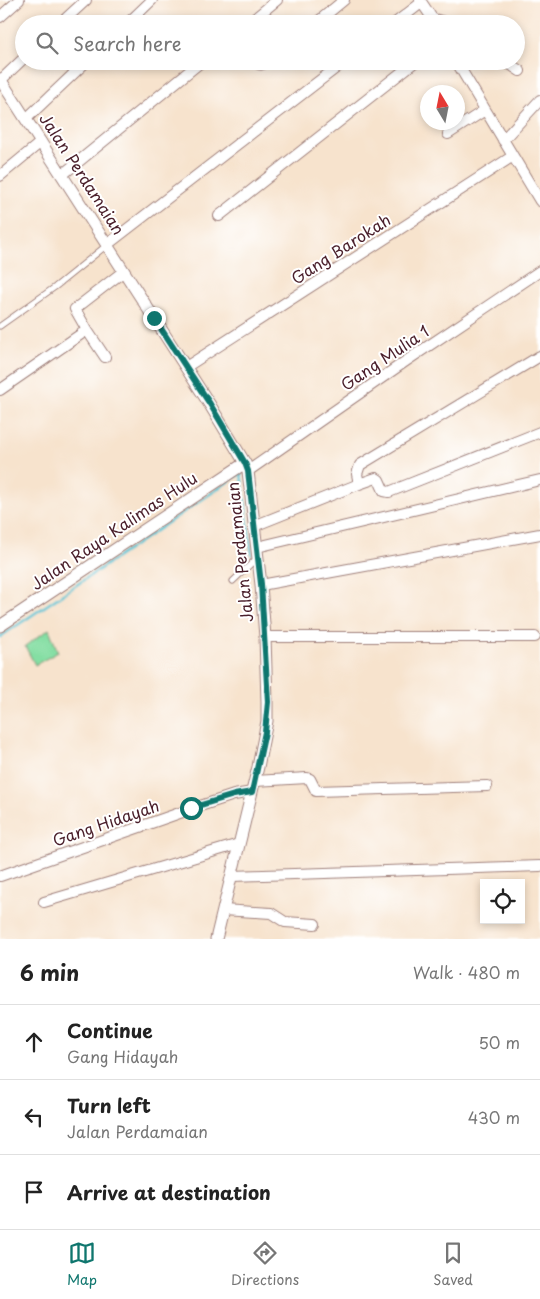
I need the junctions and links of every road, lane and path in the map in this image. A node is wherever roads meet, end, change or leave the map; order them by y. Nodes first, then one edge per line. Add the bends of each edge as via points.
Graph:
1 (19, 0) edge
2 (86, 0) edge
3 (152, 0) edge
4 (277, 0) edge
5 (344, 0) edge
6 (421, 1) edge
7 (70, 15) edge
8 (136, 15) edge
9 (259, 15) edge
10 (326, 15) edge
11 (405, 15) edge
12 (431, 15) edge
13 (0, 17) edge
14 (15, 66) edge
15 (78, 70) edge
16 (191, 70) edge
17 (334, 70) edge
18 (405, 70) edge
19 (461, 70) edge
20 (0, 79) edge
21 (540, 100) edge
22 (485, 110) junction
23 (26, 119) junction
24 (448, 134) dead end
25 (504, 140) junction
26 (41, 142) junction
27 (513, 156) junction
28 (62, 175) junction
29 (0, 176) edge
30 (540, 201) edge
31 (219, 216) dead end
32 (108, 244) junction
33 (124, 271) junction
34 (540, 271) edge
35 (0, 326) edge
36 (87, 330) junction
37 (540, 356) edge
38 (105, 357) dead end
39 (186, 367) junction
40 (0, 390) edge
41 (540, 432) edge
42 (247, 467) junction
43 (540, 480) edge
44 (359, 484) junction
45 (254, 526) junction
46 (540, 534) edge
47 (257, 553) junction
48 (234, 582) dead end
49 (261, 584) junction
50 (0, 626) edge
51 (535, 636) dead end
52 (265, 637) junction
53 (254, 786) junction
54 (487, 786) dead end
55 (239, 844) junction
56 (540, 866) edge
57 (0, 876) edge
58 (232, 876) junction
59 (44, 902) dead end
60 (224, 910) junction
61 (315, 924) dead end
62 (216, 939) edge

1 - 13 street
2 - 7 street
3 - 8 street
4 - 9 street
5 - 10 street
6 - 11 street
6 - 12 street
14 - 20 street
15 - 23 street
16 - 28 street
17 - 32 street
18 - 31 street
19 - 22 street
20 - 23 street, Jalan Perdamaian
21 - 25 street
22 - 24 street
22 - 25 street
23 - 26 street, Jalan Perdamaian
25 - 27 street
26 - 28 street, Jalan Perdamaian
26 - 29 street
27 - 30 street
27 - 39 street, Gang Barokah
28 - 32 street, Jalan Perdamaian
32 - 33 street, Jalan Perdamaian
32 - 35 lane
33 - 36 street via 75,309
33 - 39 street, Jalan Perdamaian
34 - 42 street, Gang Mulia 1
36 - 38 street
36 - 40 street
37 - 44 street via 360,465 357,474
39 - 42 street, Jalan Perdamaian
41 - 44 street via 389,492 376,478
42 - 45 street, Jalan Perdamaian
42 - 50 street, Jalan Raya Kalimas Hulu
43 - 47 street
44 - 45 street
45 - 47 street, Jalan Perdamaian
46 - 49 street
47 - 48 lane
47 - 49 street, Jalan Perdamaian
49 - 52 street, Jalan Perdamaian
51 - 52 street
52 - 53 street, Jalan Perdamaian via 267,712
53 - 54 street, Gang Hidayah via 307,778 316,791
53 - 55 street, Jalan Perdamaian
53 - 57 street, Gang Hidayah
55 - 58 street, Jalan Perdamaian
55 - 59 street
56 - 58 street
58 - 60 street, Jalan Perdamaian
60 - 61 street via 271,914 285,922
60 - 62 street, Jalan Perdamaian

